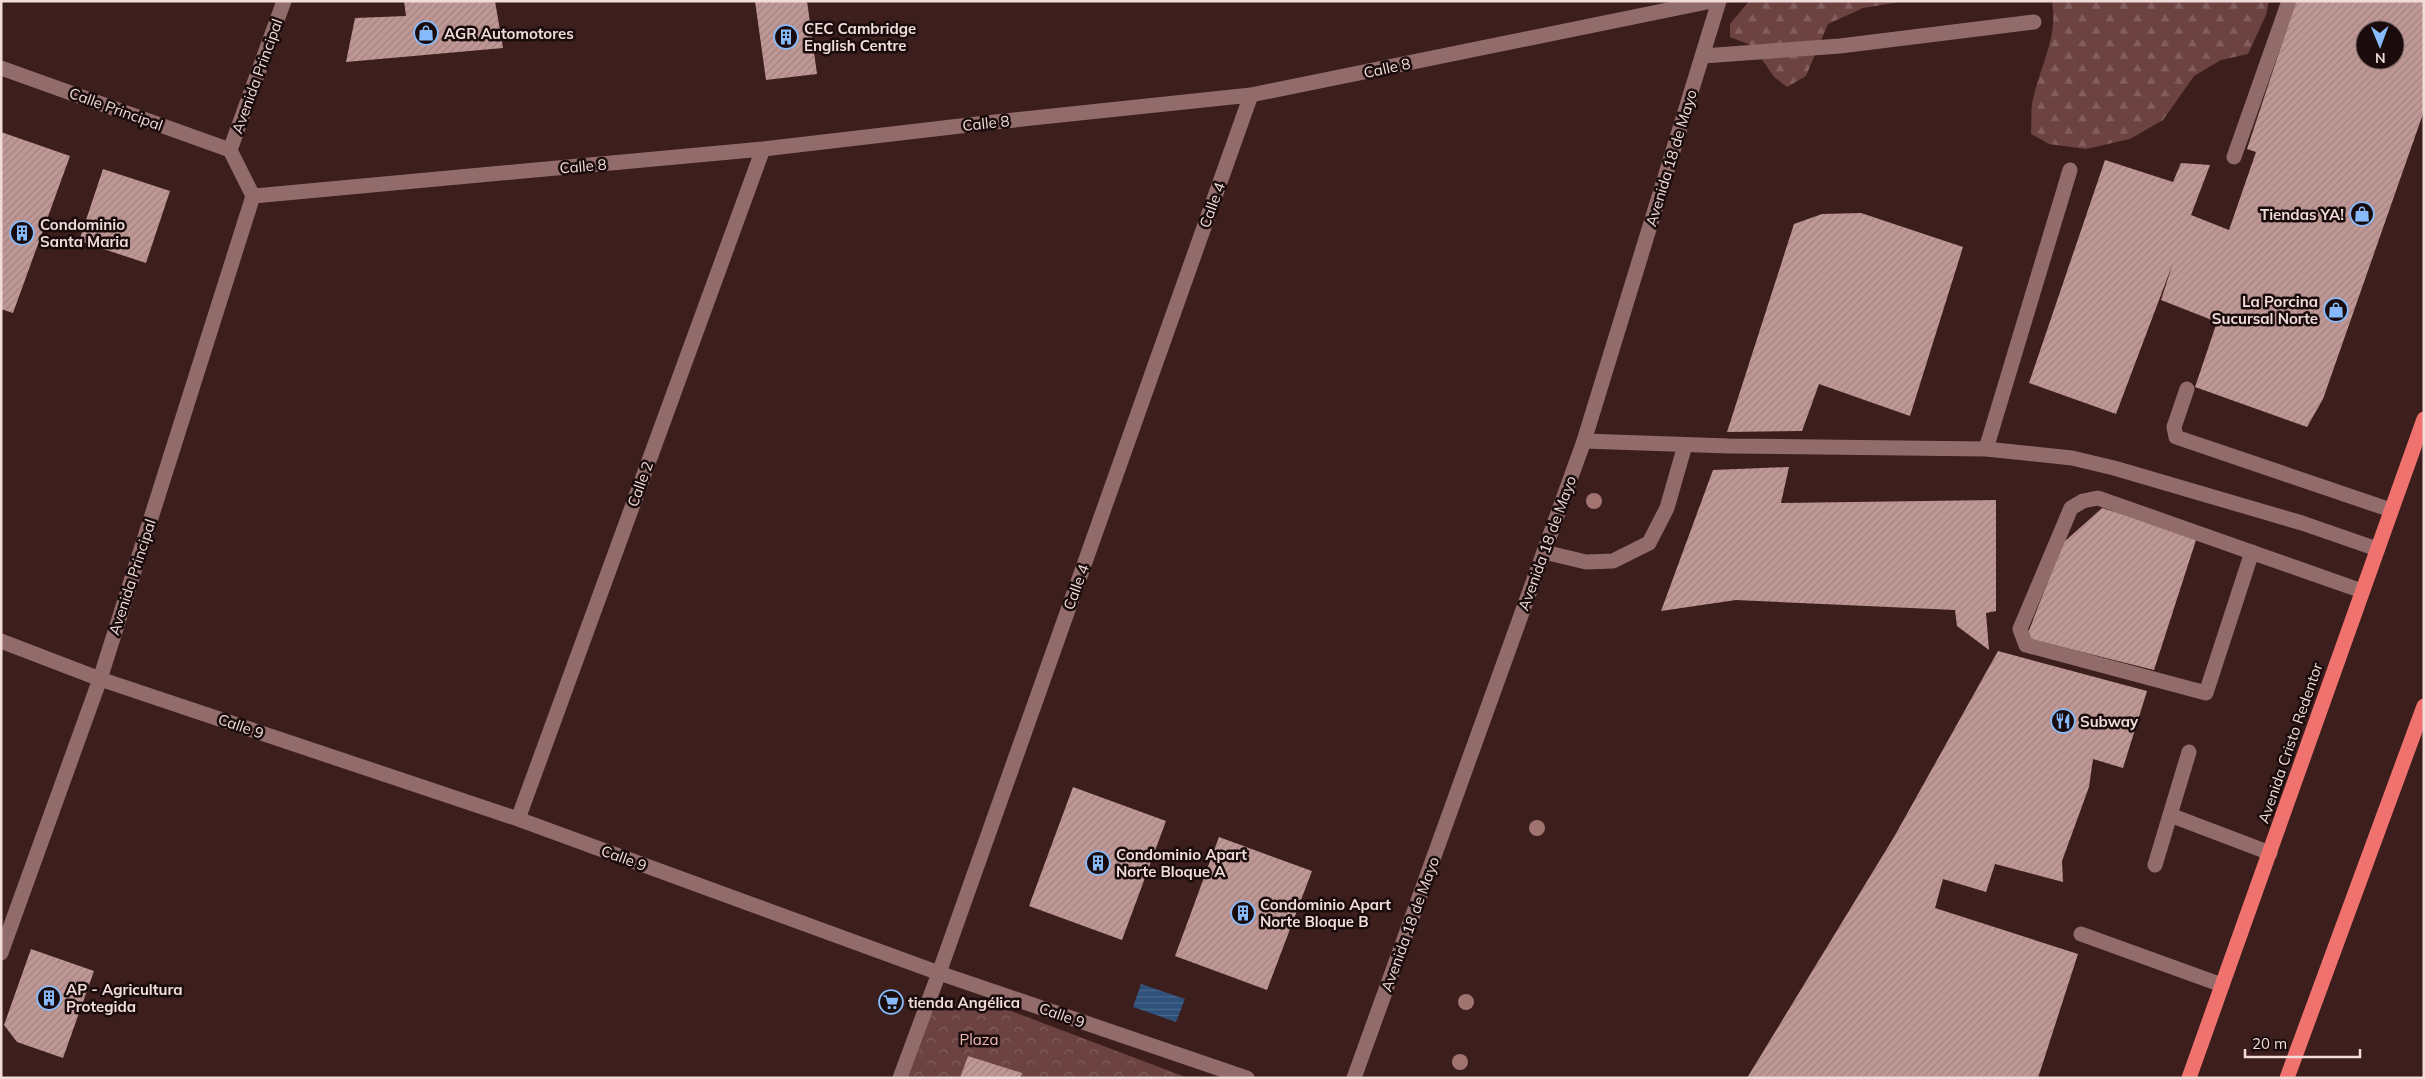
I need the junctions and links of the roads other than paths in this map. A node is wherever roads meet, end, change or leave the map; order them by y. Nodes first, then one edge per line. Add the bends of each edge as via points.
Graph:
1 (284, 1) edge
2 (1712, 1) edge
3 (1719, 1) edge
4 (2289, 1) edge
5 (2034, 22) dead end
6 (1703, 56) junction
7 (1, 68) edge
8 (1251, 95) junction
9 (763, 149) junction
10 (230, 150) junction
11 (2234, 157) dead end
12 (2070, 170) dead end
13 (253, 196) junction
14 (2187, 390) dead end
15 (2424, 419) edge
16 (1584, 441) junction
17 (1685, 444) junction
18 (1986, 449) junction
19 (2391, 510) junction
20 (2378, 549) junction
21 (1544, 552) junction
22 (2252, 552) junction
23 (2362, 591) junction
24 (1, 642) edge
25 (100, 679) junction
26 (2424, 706) edge
27 (2189, 752) dead end
28 (2170, 815) junction
29 (518, 819) junction
30 (2270, 853) junction
31 (2155, 865) dead end
32 (2080, 934) dead end
33 (1, 953) edge
34 (939, 973) junction
35 (2222, 985) junction
36 (900, 1078) edge
37 (1247, 1078) edge
38 (1354, 1078) edge
39 (2189, 1078) edge
40 (2287, 1078) edge

1 - 10 street, Avenida Principal
2 - 8 street, Calle 8
3 - 6 street, Avenida 18 de Mayo
4 - 11 street
5 - 6 street via 1840,46
6 - 16 street, Avenida 18 de Mayo
7 - 10 street, Calle Principal
8 - 9 street, Calle 8
8 - 34 street, Calle 4
9 - 13 street, Calle 8
9 - 29 street, Calle 2
10 - 13 street
12 - 18 street
13 - 25 street, Avenida Principal
14 - 19 street via 2174,427 2176,437
15 - 19 highway, Avenida Cristo Redentor
16 - 17 street
16 - 21 street, Avenida 18 de Mayo
17 - 18 street
17 - 21 street via 1667,508 1649,543 1613,561 1586,562
18 - 20 street via 2072,458 2114,468 2302,523
19 - 20 highway, Avenida Cristo Redentor
20 - 23 highway, Avenida Cristo Redentor
21 - 38 street, Avenida 18 de Mayo
22 - 22 street via 2206,693 2026,644 2020,630 2071,508 2083,501 2098,498
22 - 23 street
23 - 30 highway, Avenida Cristo Redentor
24 - 25 street, Calle 9
25 - 29 street, Calle 9
25 - 33 street, Avenida Principal
26 - 40 highway
27 - 28 street
28 - 30 street
28 - 31 street
29 - 34 street, Calle 9
30 - 35 highway, Avenida Cristo Redentor
32 - 35 street
34 - 36 street, Calle 4
34 - 37 street, Calle 9
35 - 39 highway, Avenida Cristo Redentor

